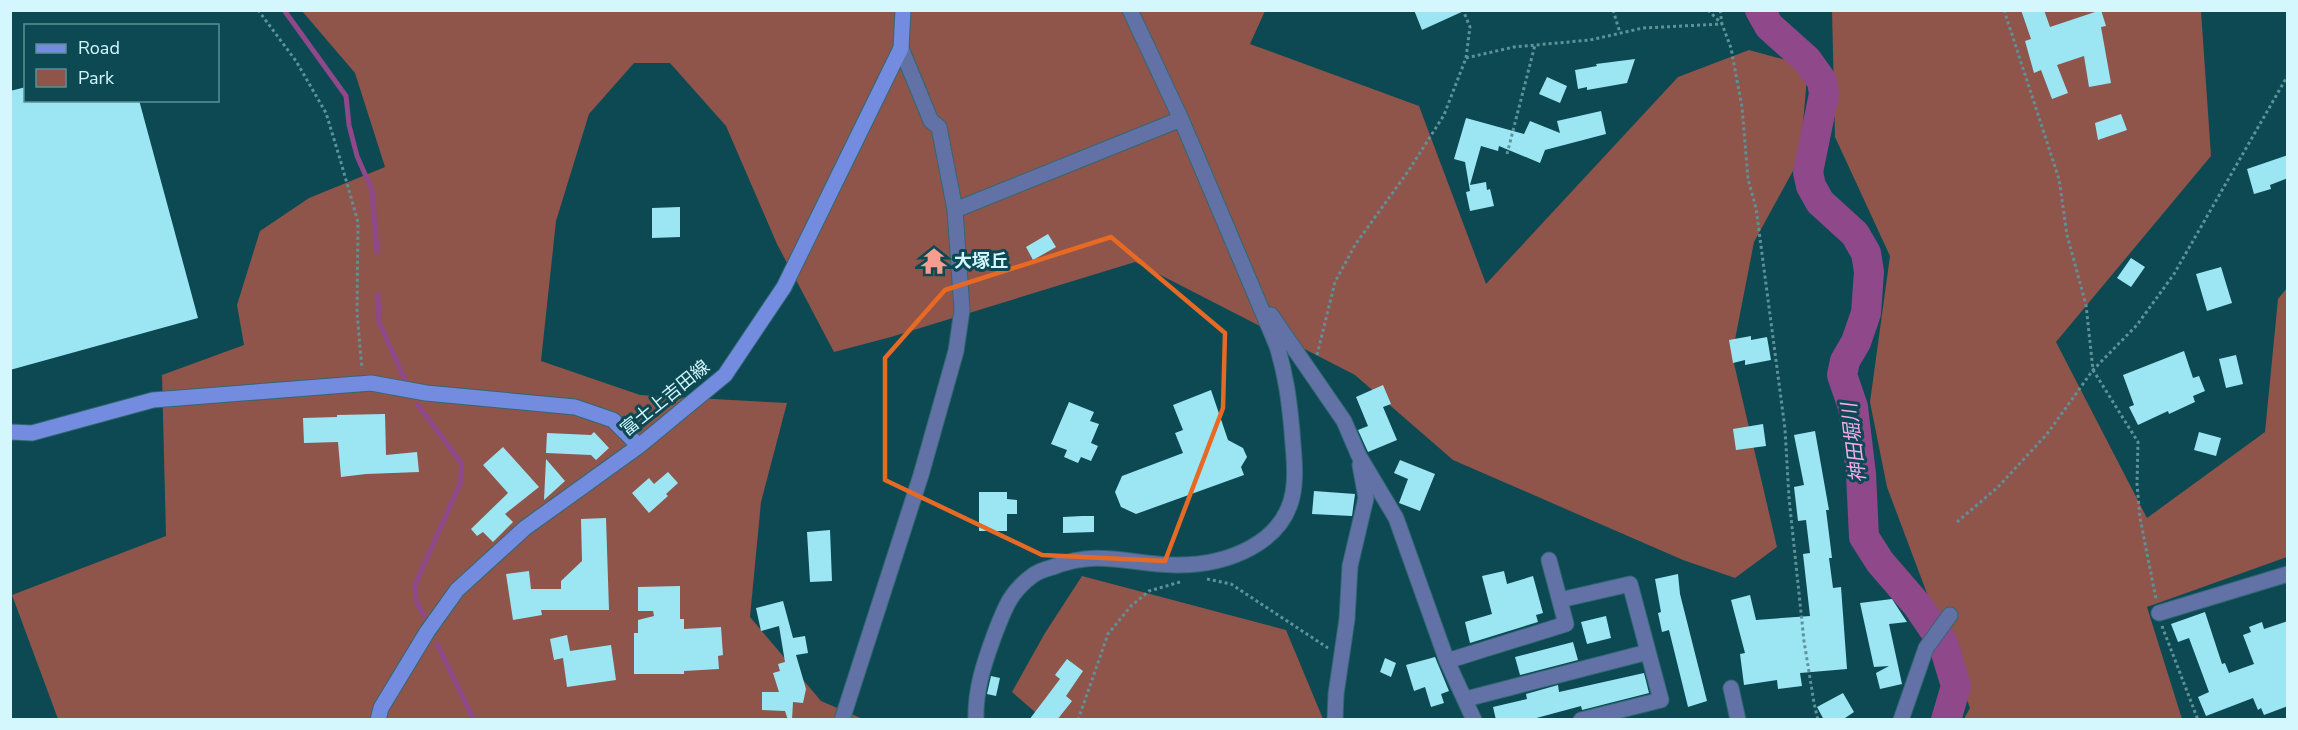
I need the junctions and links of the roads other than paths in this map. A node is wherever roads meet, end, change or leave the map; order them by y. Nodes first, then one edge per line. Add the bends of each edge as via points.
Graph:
1 (903, 10) edge
2 (1130, 10) edge
3 (901, 48) junction
4 (1181, 119) junction
5 (955, 210) junction
6 (1251, 285) junction
7 (10, 432) edge
8 (639, 446) junction
9 (1359, 456) junction
10 (1549, 560) dead end
11 (2288, 574) edge
12 (1560, 600) junction
13 (2159, 613) road end
14 (1950, 615) dead end
15 (1648, 652) junction
16 (1447, 661) junction
17 (1731, 687) dead end
18 (1466, 699) junction
19 (378, 720) edge
20 (842, 720) edge
21 (976, 720) edge
22 (1335, 720) edge
23 (1474, 720) edge
24 (1581, 720) edge
25 (1738, 720) edge
26 (1900, 720) edge

1 - 3 main road, 富士上吉田線
2 - 4 street
3 - 5 street via 930,121 939,127
3 - 8 main road, 富士上吉田線 via 784,287 725,375
4 - 5 street
4 - 6 street
5 - 20 street via 962,310 956,351 921,475
6 - 9 street via 1344,421
6 - 21 street via 1287,380 1294,487 1285,516 1259,544 1211,562 1173,565 1105,556 1072,559 1033,574 1007,600 981,669
7 - 8 main road via 32,433 153,400 371,384 575,407 613,420
8 - 19 main road, 富士上吉田線 via 525,528 457,590 381,708
9 - 16 street via 1396,519
9 - 22 street via 1366,498 1350,566
10 - 12 street
11 - 13 street
12 - 15 street via 1630,584
12 - 16 street via 1566,624
14 - 26 street via 1926,648
15 - 18 street
15 - 24 street via 1661,700
16 - 18 street
17 - 25 street
18 - 23 street

